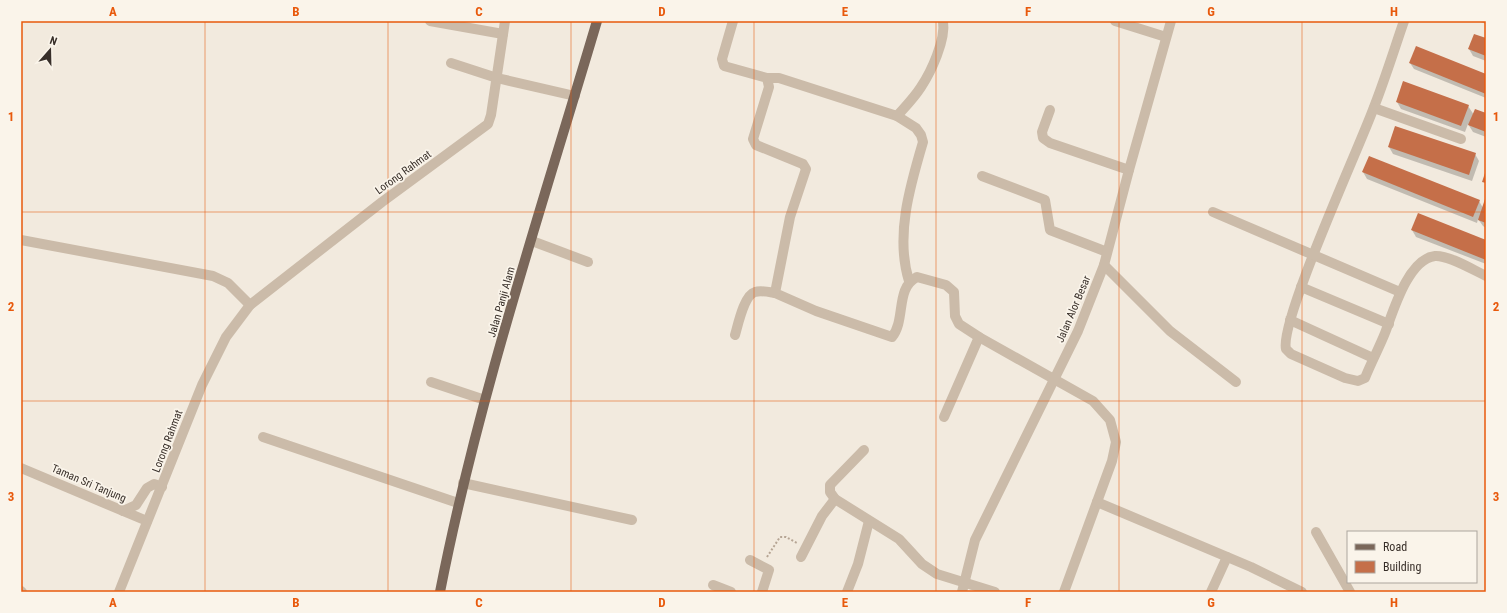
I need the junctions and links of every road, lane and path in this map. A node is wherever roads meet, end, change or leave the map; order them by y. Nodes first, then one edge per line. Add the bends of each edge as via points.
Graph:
1 (430, 21) edge
2 (505, 21) edge
3 (597, 21) edge
4 (733, 21) edge
5 (943, 21) edge
6 (1115, 21) edge
7 (1171, 21) edge
8 (1404, 21) edge
9 (503, 34) junction
10 (1166, 37) junction
11 (450, 63) dead end
12 (497, 78) junction
13 (767, 78) junction
14 (575, 96) junction
15 (1374, 108) junction
16 (1050, 110) dead end
17 (897, 116) junction
18 (1461, 138) dead end
19 (1129, 170) junction
20 (982, 176) dead end
21 (1213, 212) dead end
22 (21, 240) edge
23 (532, 241) junction
24 (1107, 252) junction
25 (1314, 257) junction
26 (588, 262) dead end
27 (1104, 265) junction
28 (1486, 276) edge
29 (909, 281) junction
30 (1301, 287) junction
31 (1400, 292) junction
32 (775, 293) junction
33 (250, 305) junction
34 (1290, 320) junction
35 (1389, 324) junction
36 (735, 335) dead end
37 (979, 337) junction
38 (1373, 358) junction
39 (1055, 378) junction
40 (431, 382) dead end
41 (1236, 382) dead end
42 (485, 400) junction
43 (944, 417) dead end
44 (263, 437) dead end
45 (864, 450) dead end
46 (21, 468) edge
47 (463, 483) junction
48 (162, 487) junction
49 (835, 499) junction
50 (1097, 502) junction
51 (458, 503) junction
52 (123, 511) junction
53 (632, 520) dead end
54 (147, 521) junction
55 (869, 521) junction
56 (1316, 532) dead end
57 (803, 553) joint
58 (1227, 557) junction
59 (750, 560) dead end
60 (763, 566) junction
61 (713, 585) dead end
62 (963, 587) edge
63 (120, 592) edge
64 (440, 592) edge
65 (731, 592) edge
66 (762, 592) edge
67 (847, 592) edge
68 (995, 592) edge
69 (1064, 592) edge
70 (1211, 592) edge
71 (1302, 592) edge
72 (1350, 592) edge

1 - 9 street
2 - 9 street, Lorong Rahmat
3 - 14 main road, Jalan Panji Alam
4 - 13 street via 722,59 724,66
5 - 17 street via 944,30 939,49 921,87
6 - 10 street
7 - 10 street, Jalan Alor Besar
8 - 15 street
9 - 12 street, Lorong Rahmat
10 - 19 street, Jalan Alor Besar
11 - 12 street
12 - 14 street
12 - 33 street, Lorong Rahmat via 492,115 488,124 382,202
13 - 17 street via 779,78
13 - 32 street via 769,87 753,139 756,145 803,164 806,169 790,217
14 - 23 main road, Jalan Panji Alam
15 - 18 street
15 - 25 street
16 - 19 street via 1042,132 1043,138 1050,143
17 - 29 street via 916,128 923,142 908,197 903,257
19 - 24 street, Jalan Alor Besar
20 - 24 street via 1045,200 1050,230
21 - 25 street
22 - 33 street via 213,276 228,283
23 - 26 street
23 - 42 main road, Jalan Panji Alam
24 - 27 street, Jalan Alor Besar
25 - 30 street
25 - 31 street
27 - 39 street, Jalan Alor Besar via 1078,331
27 - 41 street via 1170,331
28 - 31 street via 1446,258 1435,256 1424,260
29 - 32 street via 904,291 897,330 892,337 816,311
29 - 37 street via 917,277 946,285 954,292 955,316 959,324
30 - 34 street
30 - 35 street
31 - 35 street
32 - 36 street via 751,294 743,308
33 - 48 street, Lorong Rahmat via 226,337 202,385
34 - 38 street
34 - 38 street via 1285,344 1291,354 1358,382 1365,378
35 - 38 street
37 - 39 street
37 - 43 street
39 - 50 street via 1093,401 1110,420 1116,442
39 - 62 street, Jalan Alor Besar via 986,514 975,540
40 - 42 street
42 - 47 main road, Jalan Panji Alam
44 - 51 street
45 - 49 street via 830,485 830,492
46 - 52 street, Taman Sri Tanjung
47 - 51 main road, Jalan Panji Alam
47 - 53 street
48 - 52 street via 154,484 150,486 136,504
48 - 54 street, Lorong Rahmat
49 - 55 street
49 - 57 street via 822,516
50 - 58 street
50 - 69 street
51 - 64 main road, Jalan Panji Alam
52 - 54 street, Taman Sri Tanjung
54 - 63 street, Lorong Rahmat
55 - 62 street via 899,539 922,564
55 - 67 street via 858,564
56 - 72 street
57 - 60 path via 786,537 780,537
58 - 70 street
58 - 71 street
59 - 60 street
60 - 66 street via 769,570
61 - 65 street
62 - 68 street

